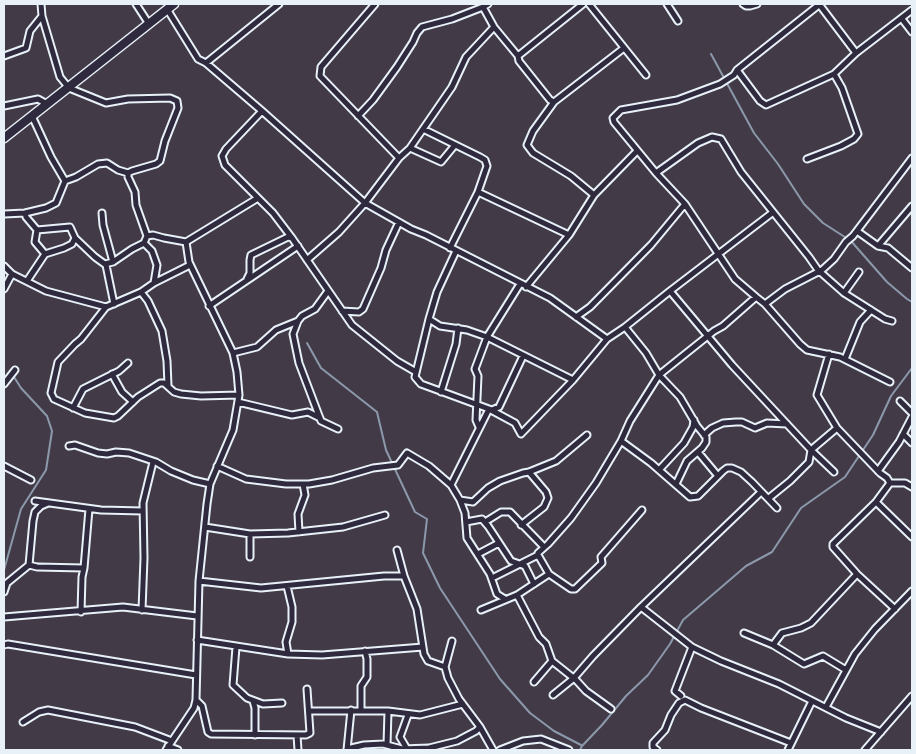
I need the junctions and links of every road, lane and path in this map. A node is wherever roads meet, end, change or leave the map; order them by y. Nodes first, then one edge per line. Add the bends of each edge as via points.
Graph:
1 (41, 4) edge
2 (136, 4) edge
3 (174, 4) edge
4 (279, 4) edge
5 (374, 4) edge
6 (583, 4) edge
7 (589, 4) edge
8 (667, 4) edge
9 (743, 4) edge
10 (757, 4) edge
11 (820, 4) edge
12 (485, 6) edge
13 (167, 9) junction
14 (912, 10) edge
15 (42, 16) junction
16 (902, 19) junction
17 (678, 21) dead end
18 (149, 24) junction
19 (494, 27) junction
20 (912, 32) edge
21 (624, 48) junction
22 (856, 53) junction
23 (4, 56) edge
24 (518, 56) junction
25 (206, 62) junction
26 (738, 70) junction
27 (834, 74) junction
28 (646, 75) dead end
29 (69, 88) junction
30 (554, 102) junction
31 (47, 104) junction
32 (4, 106) edge
33 (262, 111) junction
34 (32, 116) junction
35 (358, 116) junction
36 (423, 129) junction
37 (4, 138) edge
38 (455, 145) junction
39 (410, 148) junction
40 (637, 150) junction
41 (399, 158) junction
42 (807, 159) dead end
43 (911, 161) edge
44 (128, 173) junction
45 (656, 173) junction
46 (65, 181) junction
47 (478, 192) junction
48 (594, 195) junction
49 (258, 198) junction
50 (365, 203) junction
51 (686, 204) junction
52 (912, 206) edge
53 (25, 213) junction
54 (102, 213) dead end
55 (772, 213) junction
56 (4, 214) edge
57 (399, 222) junction
58 (37, 230) junction
59 (855, 234) junction
60 (569, 235) junction
61 (147, 236) junction
62 (75, 238) junction
63 (292, 238) junction
64 (186, 242) junction
65 (144, 243) junction
66 (298, 246) junction
67 (878, 246) junction
68 (453, 250) junction
69 (46, 254) junction
70 (717, 254) junction
71 (307, 260) junction
72 (114, 262) junction
73 (105, 264) junction
74 (4, 266) edge
75 (190, 266) junction
76 (912, 267) edge
77 (818, 270) junction
78 (859, 272) dead end
79 (12, 274) junction
80 (247, 279) junction
81 (27, 281) junction
82 (154, 283) junction
83 (520, 284) junction
84 (526, 287) junction
85 (4, 289) edge
86 (328, 291) junction
87 (670, 291) junction
88 (141, 292) junction
89 (844, 293) junction
90 (756, 297) junction
91 (114, 304) junction
92 (765, 304) junction
93 (209, 306) junction
94 (106, 307) junction
95 (871, 310) junction
96 (342, 311) junction
97 (576, 317) junction
98 (429, 319) junction
99 (298, 321) junction
100 (892, 321) dead end
101 (625, 327) junction
102 (458, 328) junction
103 (708, 336) junction
104 (487, 337) junction
105 (607, 338) junction
106 (233, 353) junction
107 (828, 354) junction
108 (523, 356) junction
109 (845, 359) junction
110 (128, 363) dead end
111 (15, 370) dead end
112 (416, 372) junction
113 (112, 374) junction
114 (659, 375) junction
115 (573, 380) junction
116 (890, 382) dead end
117 (4, 384) edge
118 (168, 386) junction
119 (442, 392) junction
120 (239, 395) junction
121 (900, 401) dead end
122 (133, 402) junction
123 (238, 402) junction
124 (477, 404) junction
125 (74, 408) junction
126 (490, 410) junction
127 (912, 413) edge
128 (320, 418) junction
129 (912, 418) edge
130 (694, 419) junction
131 (787, 424) junction
132 (479, 427) junction
133 (837, 428) junction
134 (338, 429) dead end
135 (903, 434) junction
136 (704, 435) junction
137 (587, 436) dead end
138 (621, 441) junction
139 (912, 443) edge
140 (69, 446) dead end
141 (811, 450) junction
142 (698, 452) junction
143 (153, 462) junction
144 (4, 466) edge
145 (217, 466) junction
146 (660, 470) junction
147 (878, 471) junction
148 (530, 472) junction
149 (834, 472) dead end
150 (718, 476) junction
151 (31, 480) dead end
152 (890, 483) junction
153 (210, 484) junction
154 (303, 484) junction
155 (676, 484) junction
156 (451, 485) junction
157 (912, 487) edge
158 (761, 492) junction
159 (769, 498) junction
160 (460, 500) junction
161 (36, 501) dead end
162 (876, 502) junction
163 (50, 503) junction
164 (777, 508) dead end
165 (89, 509) junction
166 (642, 510) dead end
167 (143, 511) junction
168 (385, 515) dead end
169 (466, 522) junction
170 (485, 522) junction
171 (522, 525) junction
172 (205, 527) junction
173 (299, 532) junction
174 (250, 534) junction
175 (912, 537) edge
176 (499, 543) junction
177 (544, 548) junction
178 (397, 550) dead end
179 (478, 554) junction
180 (538, 555) junction
181 (250, 557) dead end
182 (520, 564) junction
183 (28, 565) junction
184 (84, 568) junction
185 (549, 574) junction
186 (857, 574) junction
187 (404, 576) junction
188 (492, 578) junction
189 (199, 581) junction
190 (534, 584) junction
191 (287, 586) junction
192 (912, 591) edge
193 (4, 592) edge
194 (517, 595) junction
195 (505, 599) junction
196 (642, 607) junction
197 (895, 609) junction
198 (142, 610) junction
199 (481, 610) dead end
200 (81, 612) junction
201 (197, 616) junction
202 (4, 617) edge
203 (744, 633) dead end
204 (197, 640) junction
205 (452, 641) dead end
206 (773, 645) junction
207 (4, 646) edge
208 (236, 647) junction
209 (422, 647) junction
210 (692, 647) junction
211 (365, 651) junction
212 (288, 654) junction
213 (448, 660) junction
214 (552, 661) junction
215 (439, 664) junction
216 (445, 667) junction
217 (846, 670) junction
218 (196, 675) junction
219 (574, 678) junction
220 (534, 682) dead end
221 (307, 690) dead end
222 (553, 695) dead end
223 (680, 696) dead end
224 (912, 696) edge
225 (196, 700) junction
226 (253, 701) junction
227 (812, 701) junction
228 (282, 703) dead end
229 (462, 704) junction
230 (826, 707) junction
231 (611, 709) dead end
232 (351, 710) junction
233 (309, 711) junction
234 (360, 711) junction
235 (388, 711) junction
236 (408, 715) junction
237 (24, 722) dead end
238 (480, 728) junction
239 (881, 732) junction
240 (255, 735) junction
241 (297, 735) junction
242 (172, 741) junction
243 (791, 743) junction
244 (387, 745) junction
245 (167, 748) edge
246 (407, 749) junction
247 (178, 750) edge
248 (298, 750) edge
249 (347, 750) edge
250 (493, 750) edge
251 (500, 750) edge
252 (569, 750) edge
253 (657, 750) edge
254 (788, 750) edge
255 (865, 750) edge

1 - 15 street
2 - 18 street
3 - 13 main road
4 - 25 street
5 - 35 street via 319,71 323,80
6 - 24 street
7 - 21 street
8 - 17 street
9 - 10 street
11 - 22 street
11 - 26 street
12 - 19 street
12 - 35 street via 422,27 397,67
13 - 18 main road
13 - 25 street via 198,59
14 - 16 street
15 - 23 street via 30,31 26,48
15 - 29 street via 60,78
16 - 20 street
16 - 22 street
18 - 29 main road
19 - 24 street
19 - 36 street via 466,57 452,87
21 - 28 street
21 - 30 street
22 - 27 street
24 - 30 street via 519,62
25 - 33 street
26 - 27 street via 766,105
26 - 40 street via 720,84 677,100 617,113 614,122
27 - 42 street via 858,134 841,146
29 - 31 main road
29 - 44 street via 106,102 170,98 177,101 178,108 160,161
30 - 48 street via 527,145 533,153 571,176
31 - 32 street via 38,99
31 - 34 main road
33 - 49 street via 222,156 225,165
33 - 50 street
34 - 37 main road
34 - 46 street
35 - 41 street
36 - 38 street
36 - 39 street
38 - 39 street via 441,162
38 - 47 street via 485,160 487,170
39 - 41 street
40 - 45 street
40 - 48 street
41 - 50 street
43 - 59 street
44 - 46 street via 107,163 98,164
44 - 61 street
45 - 51 street
45 - 55 street via 698,143 712,137 721,139
46 - 53 street via 56,203
47 - 60 street
47 - 68 street
48 - 60 street
49 - 63 street
49 - 64 street
50 - 57 street
50 - 71 street
51 - 70 street
51 - 97 street via 645,251
52 - 67 street
53 - 56 street
53 - 58 street
54 - 72 street
55 - 70 street
55 - 77 street
57 - 68 street
57 - 96 street via 363,309 359,312
58 - 62 street via 70,227
58 - 69 street via 35,242
59 - 67 street
59 - 77 street via 834,259
60 - 84 street
61 - 64 street
61 - 65 street
62 - 69 street via 72,244
62 - 73 street
63 - 66 street
63 - 80 street via 251,255
64 - 75 street
65 - 72 street
65 - 82 street via 152,251 157,264
66 - 71 street
66 - 80 street
67 - 76 street via 888,248
68 - 83 street
68 - 98 street
69 - 81 street
70 - 87 street
70 - 90 street via 735,279
71 - 86 street
72 - 73 street
73 - 91 street
74 - 79 street
75 - 82 street
75 - 93 street
77 - 89 street
77 - 92 street
78 - 89 street
79 - 81 street
79 - 85 street
80 - 93 street
81 - 94 street via 46,291
82 - 88 street
83 - 84 street
83 - 104 street
84 - 97 street via 550,298
86 - 96 street
86 - 99 street via 315,309
87 - 101 street
87 - 103 street
88 - 91 street
88 - 118 street via 162,331
89 - 95 street
90 - 92 street
90 - 103 street
91 - 94 street
92 - 107 street via 803,347
93 - 106 street
94 - 125 street via 58,362 52,397
95 - 100 street
95 - 109 street via 860,322
96 - 112 street via 352,324 396,361
97 - 105 street
98 - 102 street via 440,326
98 - 112 street
99 - 106 street via 276,330 257,347
99 - 128 street via 293,334 294,346
101 - 105 street
101 - 114 street
102 - 104 street
102 - 119 street
103 - 114 street
103 - 131 street
104 - 108 street
104 - 124 street via 474,369 478,376
105 - 115 street
106 - 120 street
107 - 109 street
107 - 133 street via 817,395
108 - 115 street
108 - 126 street via 499,407
109 - 116 street
110 - 113 street
111 - 117 street
112 - 119 street via 421,384
113 - 122 street via 122,392
113 - 125 street via 83,389
114 - 130 street via 680,397
114 - 138 street
115 - 126 street via 521,434 515,423
118 - 120 street via 174,392 200,396
118 - 122 street via 164,383 154,385
119 - 124 street
120 - 123 street
121 - 127 street
122 - 125 street via 114,418
123 - 128 street via 292,415 308,412
123 - 145 street via 234,430
124 - 126 street
124 - 132 street
126 - 132 street
128 - 134 street via 324,424
129 - 135 street
130 - 136 street
130 - 146 street via 684,443
131 - 136 street via 767,423 755,428 742,422 723,423
131 - 141 street
132 - 156 street
133 - 141 street
133 - 147 street
135 - 139 street
135 - 147 street
136 - 142 street via 706,442
137 - 148 street via 556,461
138 - 146 street
138 - 177 street via 596,483
140 - 143 street via 98,453 130,453
141 - 149 street
141 - 159 street via 809,462
142 - 150 street
142 - 155 street via 687,461
143 - 153 street
143 - 167 street
144 - 151 street
145 - 153 street
145 - 154 street via 246,479
146 - 155 street
147 - 152 street
148 - 160 street via 500,481 473,502
148 - 171 street via 548,498 544,507
150 - 155 street via 694,497
150 - 158 street via 732,468 741,472
152 - 157 street via 905,483
152 - 162 street
153 - 172 street
154 - 156 street via 398,465 407,453
154 - 173 street via 305,495 298,514
156 - 160 street
158 - 159 street
158 - 196 street
159 - 164 street
160 - 169 street
161 - 163 street
162 - 175 street
162 - 186 street via 833,545
163 - 165 street
163 - 183 street via 35,512
165 - 167 street
165 - 184 street
166 - 185 street via 601,557 602,563 578,587 571,589
167 - 198 street
168 - 173 street via 343,527
169 - 170 street via 478,519
169 - 179 street via 467,538
170 - 171 street via 501,512 510,512
170 - 176 street
171 - 177 street
172 - 174 street
172 - 189 street
173 - 174 street
174 - 181 street
176 - 179 street
176 - 182 street via 511,561
177 - 180 street
178 - 187 street
179 - 188 street
180 - 182 street
180 - 185 street
182 - 188 street
182 - 190 street via 525,566
183 - 184 street
183 - 193 street via 7,584
184 - 200 street
185 - 190 street
186 - 197 street
186 - 206 street via 811,623 782,633
187 - 191 street
187 - 209 street via 417,609
188 - 195 street via 497,594
189 - 191 street via 261,588
189 - 201 street
190 - 194 street
191 - 212 street via 292,607 292,622 286,642
192 - 197 street
194 - 195 street
194 - 214 street via 546,644
195 - 199 street
196 - 210 street
196 - 219 street
197 - 217 street via 875,629
198 - 200 street via 123,607
198 - 201 street
200 - 202 street
201 - 204 street
203 - 206 street
204 - 208 street
204 - 218 street
205 - 213 street
206 - 217 street via 804,664 823,656
207 - 218 street via 8,644
208 - 212 street
208 - 226 street via 233,685
209 - 211 street
209 - 215 street via 428,661
210 - 223 street via 675,691
210 - 227 street
211 - 212 street
211 - 234 street via 367,677 361,686
213 - 215 street
213 - 216 street
214 - 219 street
214 - 220 street
215 - 216 street
216 - 229 street
217 - 230 street
218 - 225 street
219 - 222 street
219 - 231 street
221 - 233 street
224 - 239 street
225 - 240 street via 202,706 211,734
225 - 242 street
226 - 228 street
226 - 240 street via 256,708
227 - 230 street
227 - 243 street
229 - 236 street
229 - 238 street
230 - 239 street
232 - 233 street
232 - 234 street
232 - 249 street
233 - 241 street via 310,733
234 - 235 street
235 - 236 street
235 - 244 street
236 - 246 street via 400,737
237 - 242 street via 48,710 135,727
238 - 246 street via 457,740 429,748
238 - 250 street
239 - 255 street
240 - 241 street
241 - 248 street
242 - 245 street
243 - 253 street via 685,700 679,703 665,730 653,743
243 - 254 street
244 - 246 street
244 - 249 street via 364,745
245 - 247 street
251 - 252 street via 523,741 541,739

